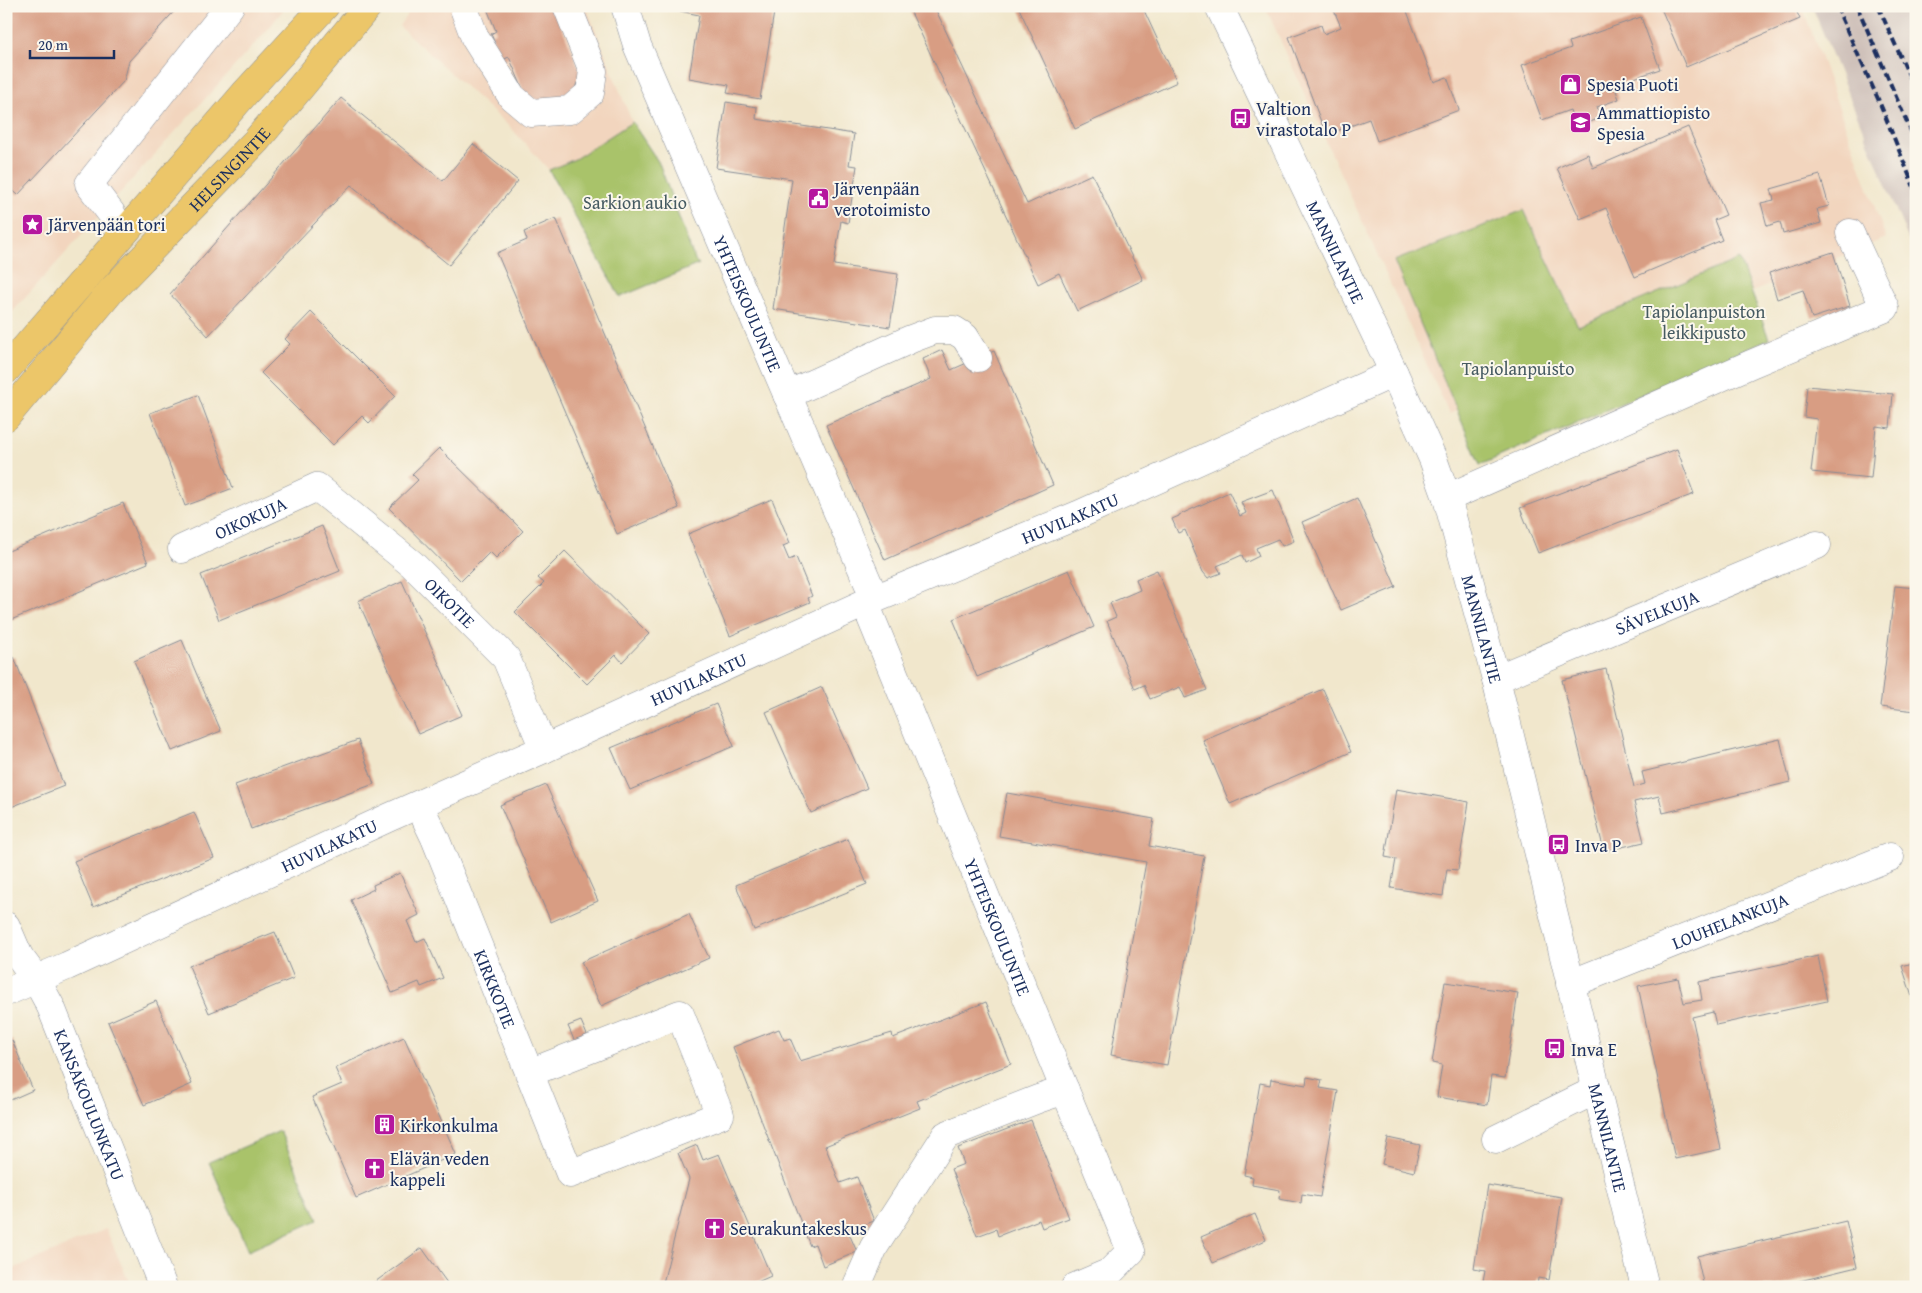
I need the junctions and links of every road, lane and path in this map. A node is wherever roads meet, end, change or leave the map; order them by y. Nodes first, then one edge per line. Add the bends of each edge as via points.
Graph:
1 (230, 6) edge
2 (325, 6) edge
3 (368, 6) edge
4 (463, 6) edge
5 (567, 6) edge
6 (624, 6) edge
7 (1219, 6) edge
8 (1850, 233) dead end
9 (122, 234) junction
10 (978, 358) dead end
11 (6, 370) edge
12 (1394, 373) junction
13 (787, 395) junction
14 (6, 418) edge
15 (317, 486) joint
16 (1447, 498) junction
17 (1817, 545) dead end
18 (182, 549) dead end
19 (870, 601) junction
20 (1496, 680) junction
21 (544, 749) junction
22 (419, 805) junction
23 (1890, 857) dead end
24 (6, 926) edge
25 (36, 979) junction
26 (1570, 984) junction
27 (6, 992) edge
28 (529, 1073) junction
29 (1065, 1090) junction
30 (1596, 1090) junction
31 (1496, 1138) dead end
32 (163, 1287) edge
33 (860, 1287) edge
34 (1075, 1287) edge
35 (1645, 1287) edge

1 - 9 street via 90,184
2 - 9 main road, HELSINGINTIE
3 - 14 main road, HELSINGINTIE via 256,141 110,291
4 - 5 street via 475,38 512,97 531,113 570,110 590,93 593,71
6 - 13 street, YHTEISKOULUNTIE via 637,45
7 - 12 street, MANNILANTIE
8 - 16 street via 1885,308
9 - 11 main road, HELSINGINTIE
10 - 13 street via 965,337 954,330 935,330
12 - 16 street, MANNILANTIE
12 - 19 street, HUVILAKATU via 1078,514
13 - 19 street, YHTEISKOULUNTIE
15 - 18 street, OIKOKUJA
15 - 21 street, OIKOTIE via 412,564 506,658
16 - 20 street, MANNILANTIE
17 - 20 street, SÄVELKUJA
19 - 21 street, HUVILAKATU
19 - 29 street, YHTEISKOULUNTIE
20 - 26 street, MANNILANTIE
21 - 22 street, HUVILAKATU
22 - 25 street, HUVILAKATU
22 - 28 street, KIRKKOTIE
23 - 26 street, LOUHELANKUJA
24 - 25 street, KANSAKOULUNKATU via 19,956
25 - 27 street, HUVILAKATU
25 - 32 street, KANSAKOULUNKATU via 51,1008
26 - 30 street, MANNILANTIE
28 - 28 street, KIRKKOTIE via 570,1174 720,1115 680,1014
29 - 33 street via 946,1135 874,1247 858,1283
29 - 34 street, YHTEISKOULUNTIE via 1131,1250 1110,1272
30 - 31 street
30 - 35 street, MANNILANTIE

